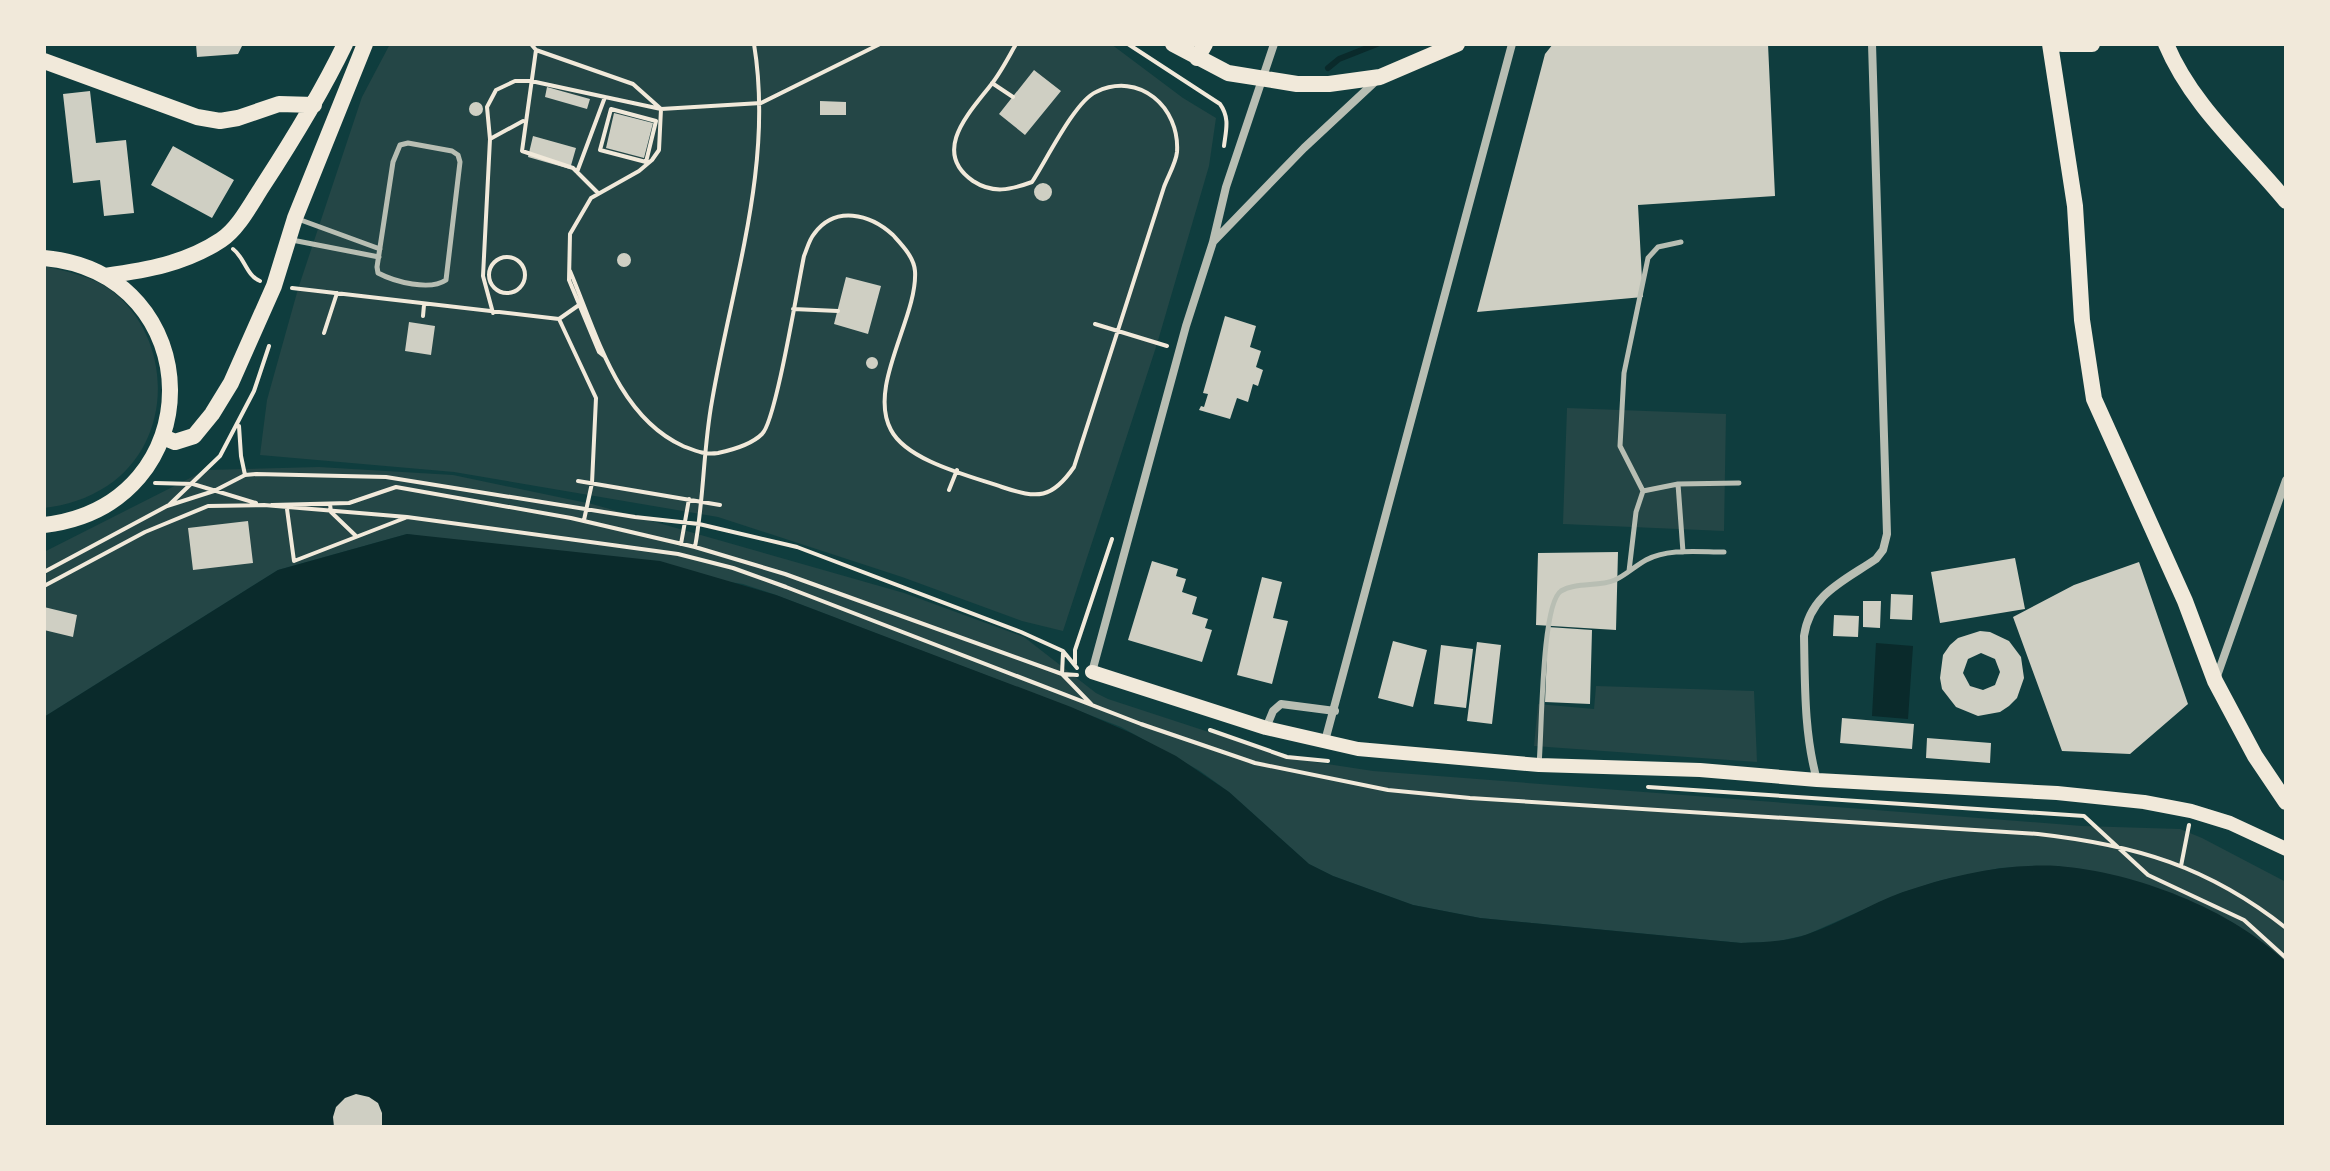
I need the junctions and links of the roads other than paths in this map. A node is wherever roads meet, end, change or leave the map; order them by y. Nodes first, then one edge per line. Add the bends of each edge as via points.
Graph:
1 (345, 44) edge
2 (365, 44) edge
3 (1173, 44) edge
4 (1274, 44) edge
5 (1457, 44) edge
6 (1512, 44) edge
7 (1872, 44) edge
8 (2050, 44) edge
9 (2062, 44) edge
10 (2092, 44) edge
11 (2166, 44) edge
12 (1201, 51) edge
13 (44, 61) edge
14 (1380, 77) junction
15 (1261, 80) junction
16 (314, 105) junction
17 (2286, 201) edge
18 (295, 218) junction
19 (287, 239) junction
20 (1213, 242) junction
21 (1681, 242) dead end
22 (380, 253) junction
23 (44, 258) edge
24 (105, 276) junction
25 (163, 437) junction
26 (2286, 480) edge
27 (1739, 483) dead end
28 (1678, 484) junction
29 (1643, 491) junction
30 (65, 522) junction
31 (44, 525) edge
32 (44, 532) edge
33 (1683, 552) junction
34 (1724, 552) dead end
35 (1629, 572) junction
36 (1088, 673) joint
37 (2215, 681) junction
38 (1335, 711) junction
39 (1266, 728) junction
40 (1325, 741) junction
41 (1539, 765) junction
42 (1817, 780) junction
43 (2286, 802) edge
44 (2286, 849) edge

1 - 16 main road
2 - 18 main road
3 - 12 main road
4 - 15 street
5 - 14 main road
6 - 38 street
7 - 42 street via 1887,534 1876,559 1818,600 1806,623 1807,722
8 - 37 main road via 2075,206 2082,320 2094,399
9 - 10 main road
11 - 17 main road via 2212,116
12 - 15 main road via 1228,73
13 - 16 main road via 220,121 279,104
14 - 15 main road via 1329,84
14 - 20 street
15 - 20 street
16 - 24 main road via 223,239 162,267
18 - 19 main road
18 - 22 lane
19 - 22 lane
19 - 25 main road via 250,344 212,414 194,436 175,442
20 - 36 street
21 - 29 lane via 1658,247 1648,258 1624,373 1620,446
22 - 22 lane via 377,267 383,276 431,286 446,280 458,155 400,145
23 - 24 main road via 67,260
24 - 25 main road via 140,306 163,346 171,392
25 - 30 main road via 137,480 116,499
26 - 37 street
27 - 28 lane
28 - 29 lane
28 - 33 lane
29 - 35 lane
30 - 31 main road
30 - 32 main road
33 - 34 lane
33 - 35 lane via 1646,560
35 - 41 lane via 1611,582 1557,593 1544,671
36 - 39 main road
37 - 43 main road
38 - 39 street via 1281,704
38 - 40 street
39 - 40 main road
40 - 41 main road via 1358,749
41 - 42 main road
42 - 44 main road via 2144,802 2230,823

